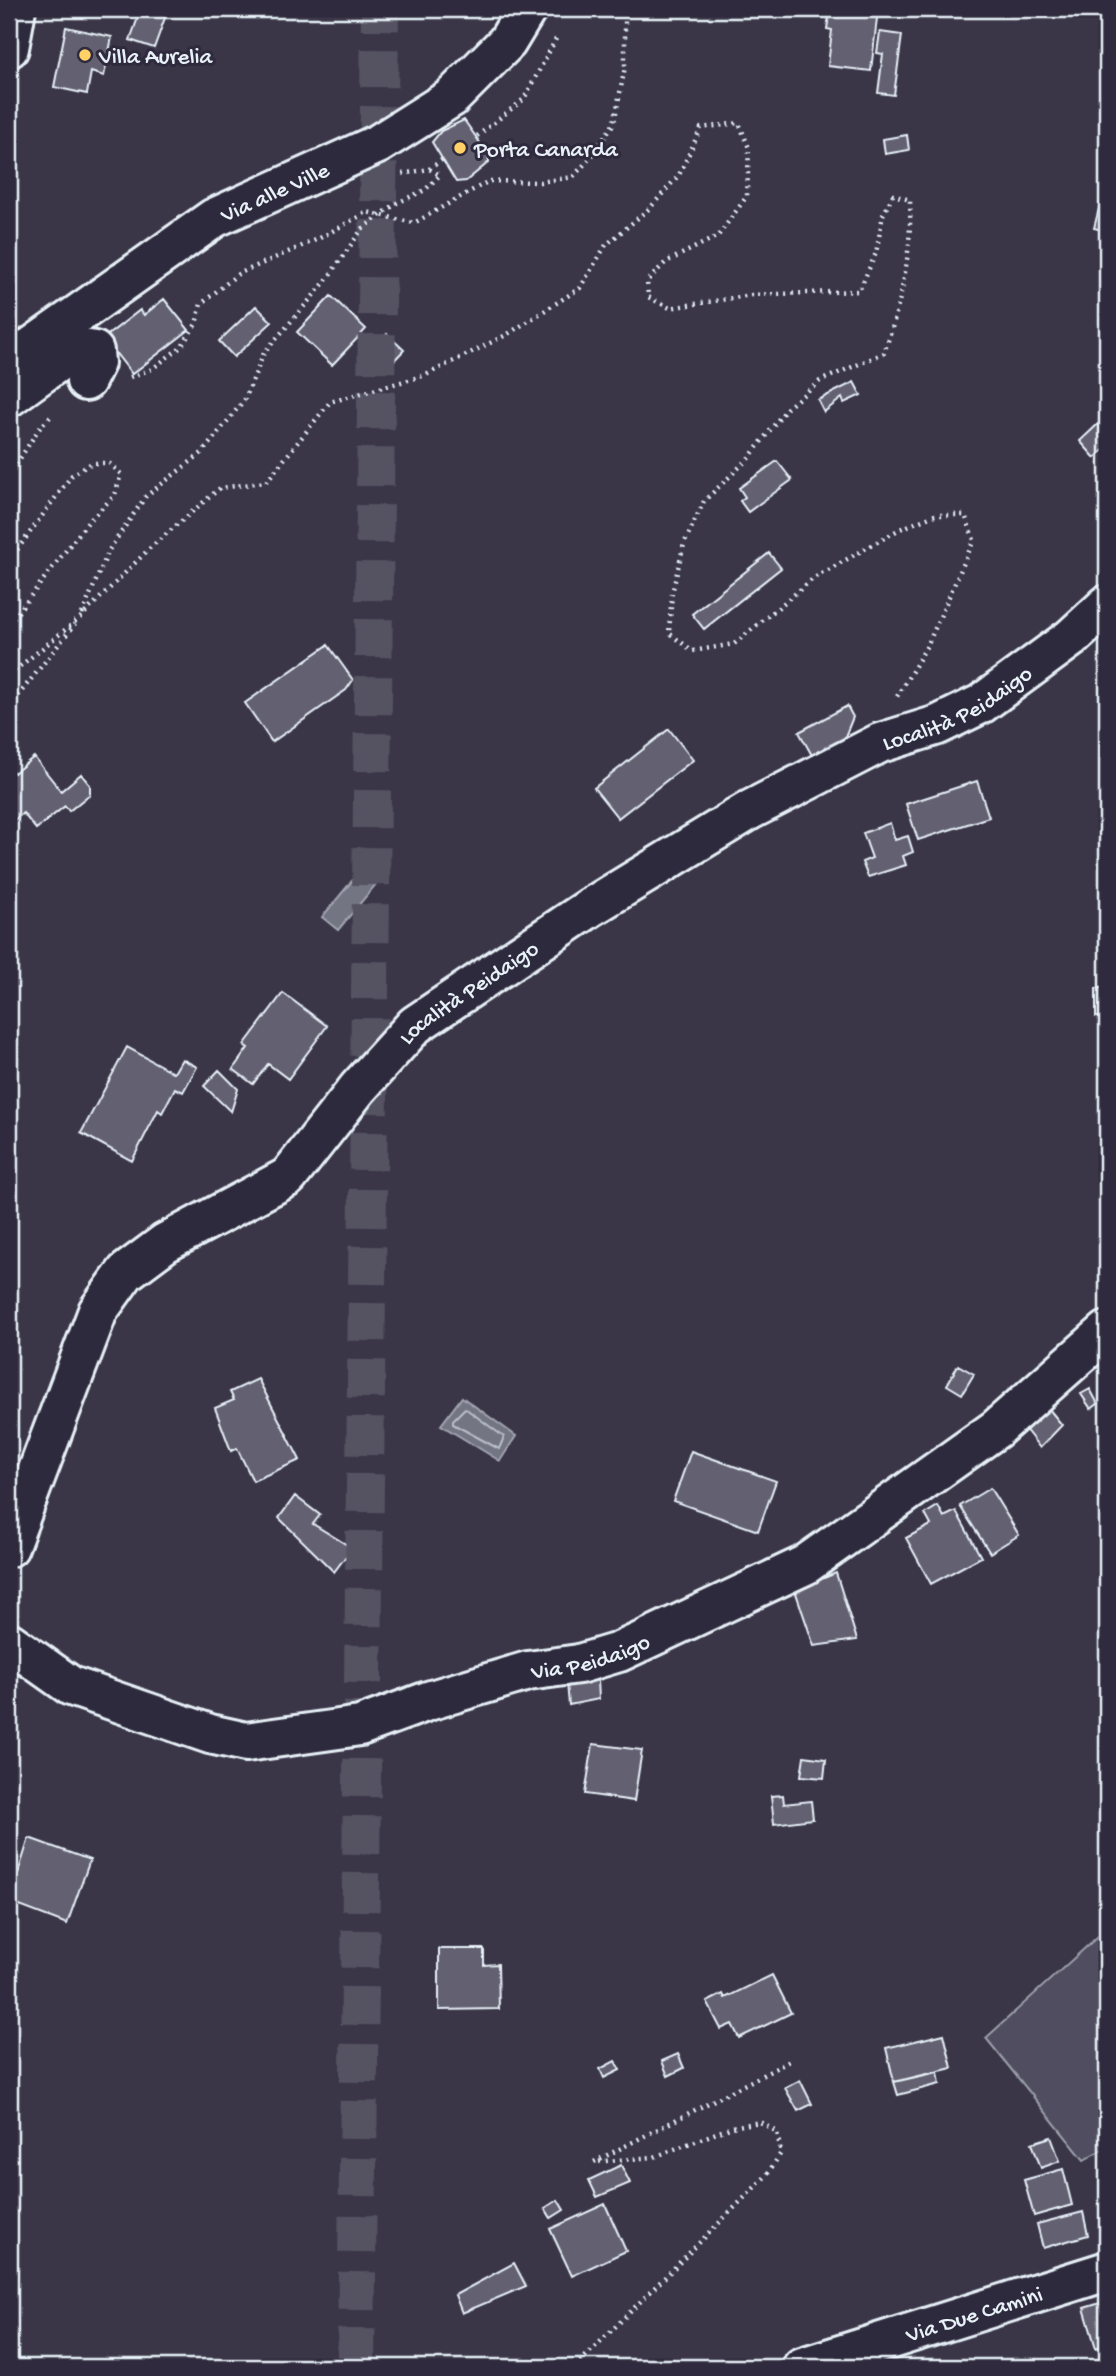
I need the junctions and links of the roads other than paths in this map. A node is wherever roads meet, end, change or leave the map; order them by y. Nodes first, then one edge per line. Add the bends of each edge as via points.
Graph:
1 (16, 9) edge
2 (527, 9) edge
3 (9, 48) edge
4 (9, 363) edge
5 (86, 381) road end
6 (9, 397) edge
7 (1107, 605) edge
8 (1107, 1331) edge
9 (9, 1547) edge
10 (9, 1642) edge
11 (1107, 2271) edge
12 (802, 2367) edge

1 - 3 street
2 - 4 street, Via alle Ville via 507,42 451,98 378,144 214,218
5 - 6 street via 95,363 94,351 77,348
7 - 9 street, Località Peidaigo via 1071,638 981,704 938,725 880,743 750,810 591,907 415,1025 288,1177 165,1243 126,1272 98,1311
8 - 10 street, Via Peidaigo via 996,1429 805,1564 619,1652 579,1664 528,1671 359,1726 246,1742 71,1686
11 - 12 street, Via Due Camini

